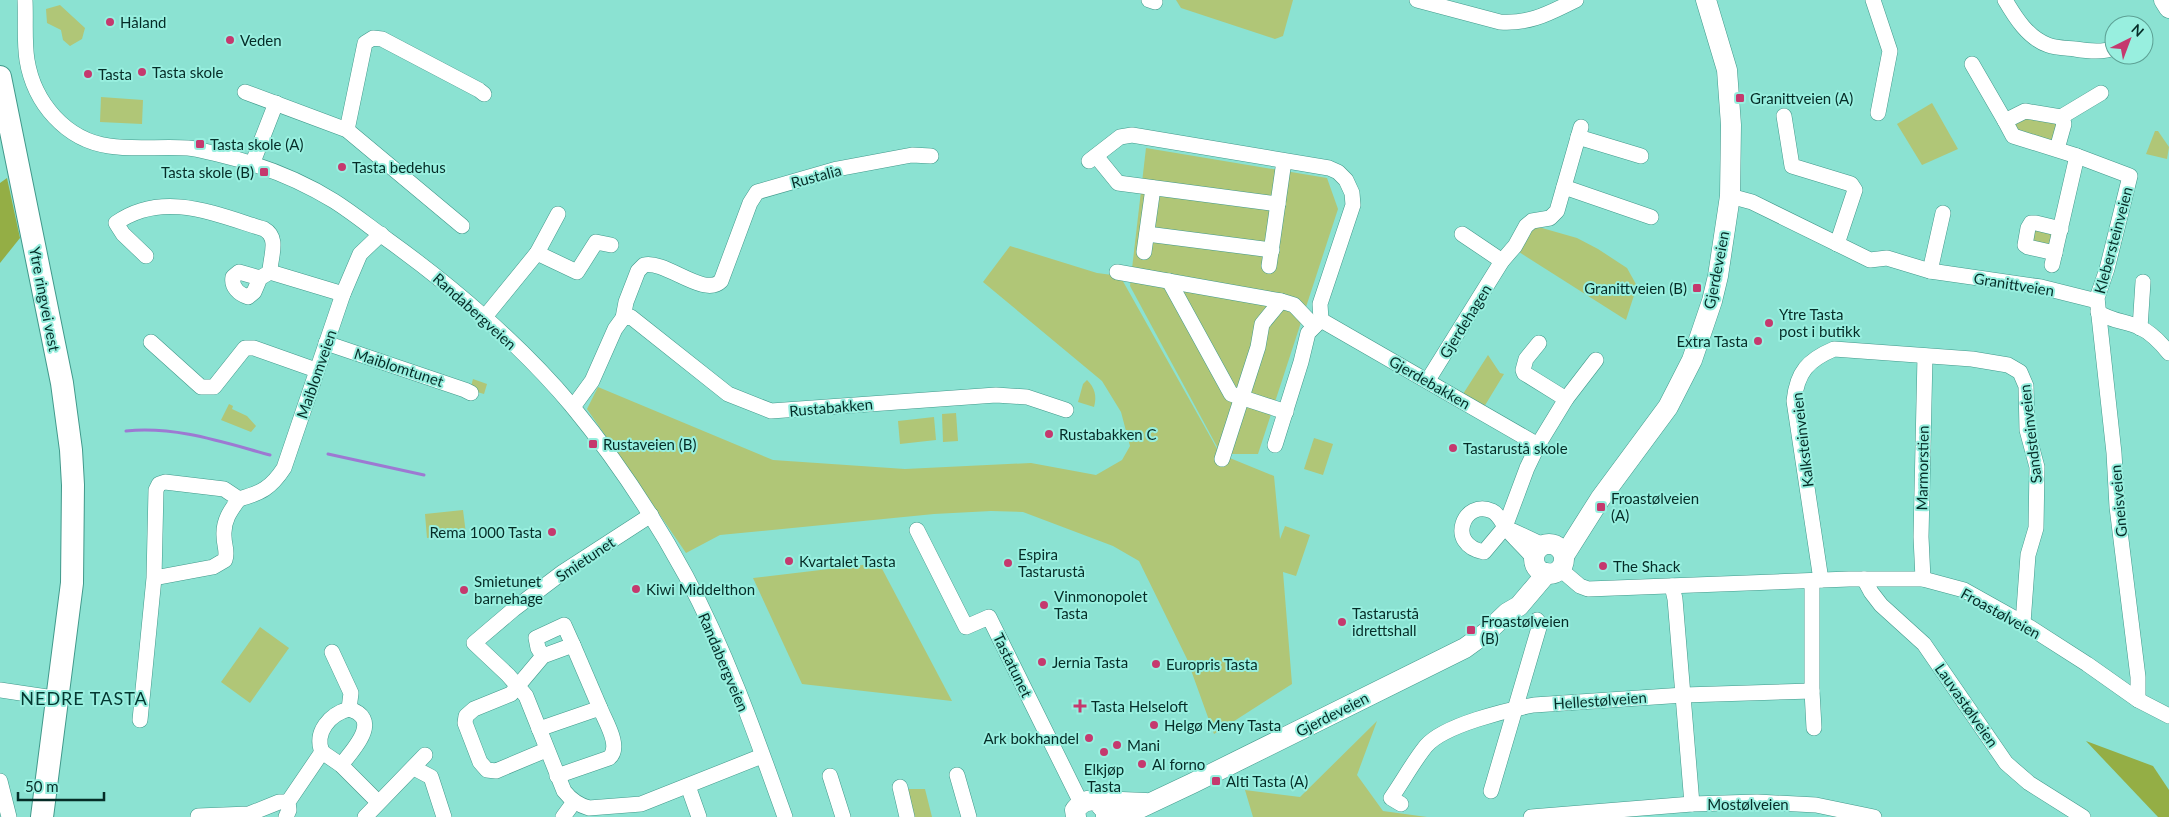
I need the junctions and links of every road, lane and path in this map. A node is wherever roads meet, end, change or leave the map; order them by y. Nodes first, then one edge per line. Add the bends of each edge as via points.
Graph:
1 (25, 0) edge
2 (1417, 0) edge
3 (1576, 0) edge
4 (1706, 0) edge
5 (1718, 0) edge
6 (1873, 0) edge
7 (2005, 0) edge
8 (2164, 0) edge
9 (2169, 8) edge
10 (2104, 50) edge
11 (1972, 64) dead end
12 (1727, 70) junction
13 (0, 77) edge
14 (245, 92) dead end
15 (2101, 93) dead end
16 (484, 94) dead end
17 (276, 103) junction
18 (1878, 114) dead end
19 (1784, 116) dead end
20 (2062, 117) junction
21 (2005, 121) junction
22 (347, 130) junction
23 (2057, 149) junction
24 (931, 156) dead end
25 (1642, 156) dead end
26 (2077, 156) junction
27 (1284, 161) junction
28 (253, 162) junction
29 (1564, 187) junction
30 (1153, 188) junction
31 (1730, 196) junction
32 (1278, 204) junction
33 (1943, 213) dead end
34 (558, 214) dead end
35 (1651, 217) dead end
36 (462, 226) dead end
37 (2060, 229) junction
38 (381, 234) junction
39 (1147, 234) junction
40 (1462, 234) dead end
41 (1837, 244) junction
42 (611, 245) dead end
43 (1272, 250) junction
44 (1144, 252) dead end
45 (537, 253) junction
46 (146, 256) dead end
47 (1502, 261) junction
48 (1269, 266) dead end
49 (1930, 271) junction
50 (1117, 272) dead end
51 (1169, 281) junction
52 (2143, 282) dead end
53 (342, 294) junction
54 (1281, 300) junction
55 (2098, 307) junction
56 (484, 318) junction
57 (623, 318) junction
58 (1318, 323) junction
59 (2140, 328) junction
60 (150, 342) dead end
61 (326, 342) junction
62 (1539, 343) dead end
63 (2169, 353) edge
64 (1925, 356) junction
65 (1596, 360) dead end
66 (316, 370) junction
67 (1428, 380) junction
68 (471, 393) dead end
69 (1242, 397) junction
70 (1566, 399) junction
71 (573, 407) junction
72 (1066, 410) dead end
73 (1286, 412) junction
74 (1275, 445) dead end
75 (1538, 445) junction
76 (1222, 459) dead end
77 (238, 499) junction
78 (651, 515) junction
79 (917, 530) dead end
80 (1548, 559) junction
81 (71, 560) junction
82 (154, 578) junction
83 (1864, 579) junction
84 (1923, 579) junction
85 (1816, 581) junction
86 (1672, 586) junction
87 (1537, 620) dead end
88 (2023, 623) junction
89 (573, 645) junction
90 (332, 652) dead end
91 (543, 656) junction
92 (517, 684) junction
93 (0, 690) edge
94 (1812, 691) junction
95 (1684, 694) junction
96 (47, 697) junction
97 (2138, 700) junction
98 (600, 708) junction
99 (1516, 708) junction
100 (349, 709) junction
101 (2169, 716) edge
102 (140, 720) dead end
103 (1814, 728) dead end
104 (539, 729) junction
105 (546, 750) junction
106 (322, 752) junction
107 (425, 755) dead end
108 (762, 756) junction
109 (341, 765) junction
110 (414, 768) junction
111 (47, 773) junction
112 (957, 775) dead end
113 (557, 776) junction
114 (830, 776) dead end
115 (0, 782) edge
116 (688, 786) junction
117 (900, 787) dead end
118 (1491, 791) dead end
119 (378, 802) junction
120 (574, 802) junction
121 (1150, 803) junction
122 (1400, 804) dead end
123 (1692, 804) junction
124 (1085, 809) edge
125 (287, 810) edge
126 (643, 811) edge
127 (35, 813) edge
128 (198, 816) dead end
129 (9, 817) edge
130 (50, 817) edge
131 (365, 817) edge
132 (443, 817) edge
133 (563, 817) edge
134 (699, 817) edge
135 (785, 817) edge
136 (843, 817) edge
137 (907, 817) edge
138 (969, 817) edge
139 (1121, 817) edge
140 (1530, 817) edge
141 (1874, 817) edge
142 (2083, 817) edge

1 - 28 street, Randabergveien via 27,62 32,77 43,103 60,124 75,135 88,142 110,146 190,148
2 - 3 street via 1514,23 1539,18
4 - 12 main road, Gjerdeveien
5 - 12 main road, Gjerdeveien via 1728,49
6 - 18 street via 1890,52
7 - 10 street via 2019,22 2046,45 2084,51
8 - 9 main road
11 - 21 street, Klebersteinveien
12 - 31 main road, Gjerdeveien via 1731,125
13 - 81 highway, Ytre ringvei vest via 62,383 71,450
14 - 17 street
15 - 20 street
16 - 22 street via 382,39 373,38 365,43
17 - 22 street
17 - 28 street
19 - 41 street via 1792,166 1851,184 1855,190
20 - 21 street via 2025,111
20 - 23 street via 2064,124
21 - 23 street, Klebersteinveien via 2013,136
22 - 36 street
23 - 26 street, Klebersteinveien
24 - 57 street, Rustalia via 912,155 837,169 762,189 754,195 721,281 708,286 656,265 644,265 626,302
25 - 29 street, Gjerdehagen via 1579,132
26 - 37 street
26 - 55 street, Klebersteinveien via 2130,176
27 - 30 street via 1132,135 1120,137 1092,159 1109,170 1116,182
27 - 32 street
27 - 58 street via 1333,170 1344,178 1352,193 1352,210 1320,304
28 - 38 street, Randabergveien via 322,193
29 - 35 street
29 - 47 street, Gjerdehagen via 1557,210 1550,218 1532,221 1526,226
30 - 32 street
30 - 39 street
31 - 41 street, Granittveien via 1752,202
31 - 80 main road, Gjerdeveien via 1718,276 1692,360 1658,422 1600,499 1565,533
32 - 43 street
33 - 49 street
34 - 45 street
37 - 37 street via 2053,259 2025,244 2031,223
38 - 53 street, Maiblomveien via 360,254
38 - 56 street, Randabergveien via 426,266
39 - 43 street
39 - 44 street
40 - 47 street
41 - 49 street, Granittveien via 1870,260 1887,258
42 - 45 street via 596,242 577,272
43 - 48 street
45 - 56 street
46 - 53 street via 116,223 136,212 184,206 270,232 274,241 265,275
47 - 67 street, Gjerdehagen
49 - 55 street, Granittveien via 2042,287
50 - 51 street, Gjerdebakken
51 - 54 street, Gjerdebakken
51 - 69 street via 1231,394
52 - 59 street
53 - 61 street, Maiblomveien
54 - 58 street, Gjerdebakken via 1294,305
54 - 69 street via 1262,324
55 - 59 street, Granittveien via 2104,316
55 - 97 street, Gneisveien
56 - 71 street, Randabergveien
57 - 71 street via 592,381
57 - 72 street, Rustabakken via 632,317 728,394 772,411 996,395 1027,396
58 - 67 street, Gjerdebakken
58 - 73 street via 1308,333
59 - 63 street
60 - 66 street via 201,387 214,388 245,348 254,348
61 - 66 street, Maiblomveien
61 - 68 street, Maiblomtunet
62 - 70 street via 1526,360 1524,373
64 - 84 street, Marmorstien
64 - 85 street, Kalksteinveien via 1834,349 1814,358 1796,384 1794,401
64 - 88 street, Sandsteinveien via 2008,365 2024,378 2027,430 2037,467 2036,528 2028,555
65 - 70 street
66 - 77 street, Maiblomveien via 284,468 276,481 260,493
67 - 75 street, Gjerdebakken
69 - 73 street
69 - 76 street
70 - 75 street
71 - 78 street, Randabergveien
73 - 74 street
75 - 80 street, Froastølveien via 1505,527
77 - 82 street via 226,516 225,560 213,568
77 - 82 street via 224,489 165,482 158,484
78 - 92 street, Smietunet via 563,572 474,643
78 - 108 street, Randabergveien via 688,579 716,639
79 - 124 street, Tastatunet via 966,627 989,617
80 - 86 street, Froastølveien via 1588,589
80 - 121 main road, Gjerdeveien via 1512,600 1507,613 1477,640 1444,660
81 - 96 highway
81 - 111 highway via 71,593
82 - 102 street
83 - 84 street, Froastølveien
83 - 85 street, Froastølveien
83 - 142 street, Lauvastølveien via 1881,605 1924,644 2006,763 2029,784
84 - 88 street, Froastølveien via 1964,590
85 - 86 street, Froastølveien
85 - 94 street
86 - 95 street
87 - 99 street via 1540,624
88 - 97 street, Froastølveien
89 - 91 street
89 - 91 street via 564,625 536,638
89 - 98 street
90 - 100 street via 351,693
91 - 92 street
92 - 104 street, Smietunet via 526,696
92 - 105 street via 508,696 474,709 466,716 465,723 480,762 487,770 496,770
93 - 96 street
94 - 95 street, Hellestølveien
94 - 103 street
95 - 99 street, Hellestølveien
95 - 123 street
96 - 127 highway
97 - 101 street, Froastølveien
98 - 104 street
98 - 113 street via 615,745 613,755
99 - 118 street
99 - 122 street, Hellestølveien via 1464,725 1427,745 1391,798
100 - 106 street via 326,723 320,739
100 - 109 street via 362,719 364,730 359,743
104 - 105 street, Smietunet
105 - 113 street, Smietunet
106 - 109 street
106 - 125 street
107 - 110 street
108 - 116 street
108 - 135 street, Randabergveien
109 - 119 street
110 - 119 street
110 - 132 street via 431,777
111 - 127 highway
111 - 130 highway via 52,788
112 - 138 street
113 - 120 street, Smietunet
114 - 136 street
115 - 129 street
116 - 126 street
116 - 134 street
117 - 137 street
119 - 131 street
120 - 126 street via 589,808
120 - 133 street
121 - 124 main road, Gjerdeveien
121 - 139 main road, Gjerdeveien
123 - 140 street, Mostølveien
123 - 141 street, Mostølveien via 1798,804 1832,807
125 - 128 street via 279,802 249,814

